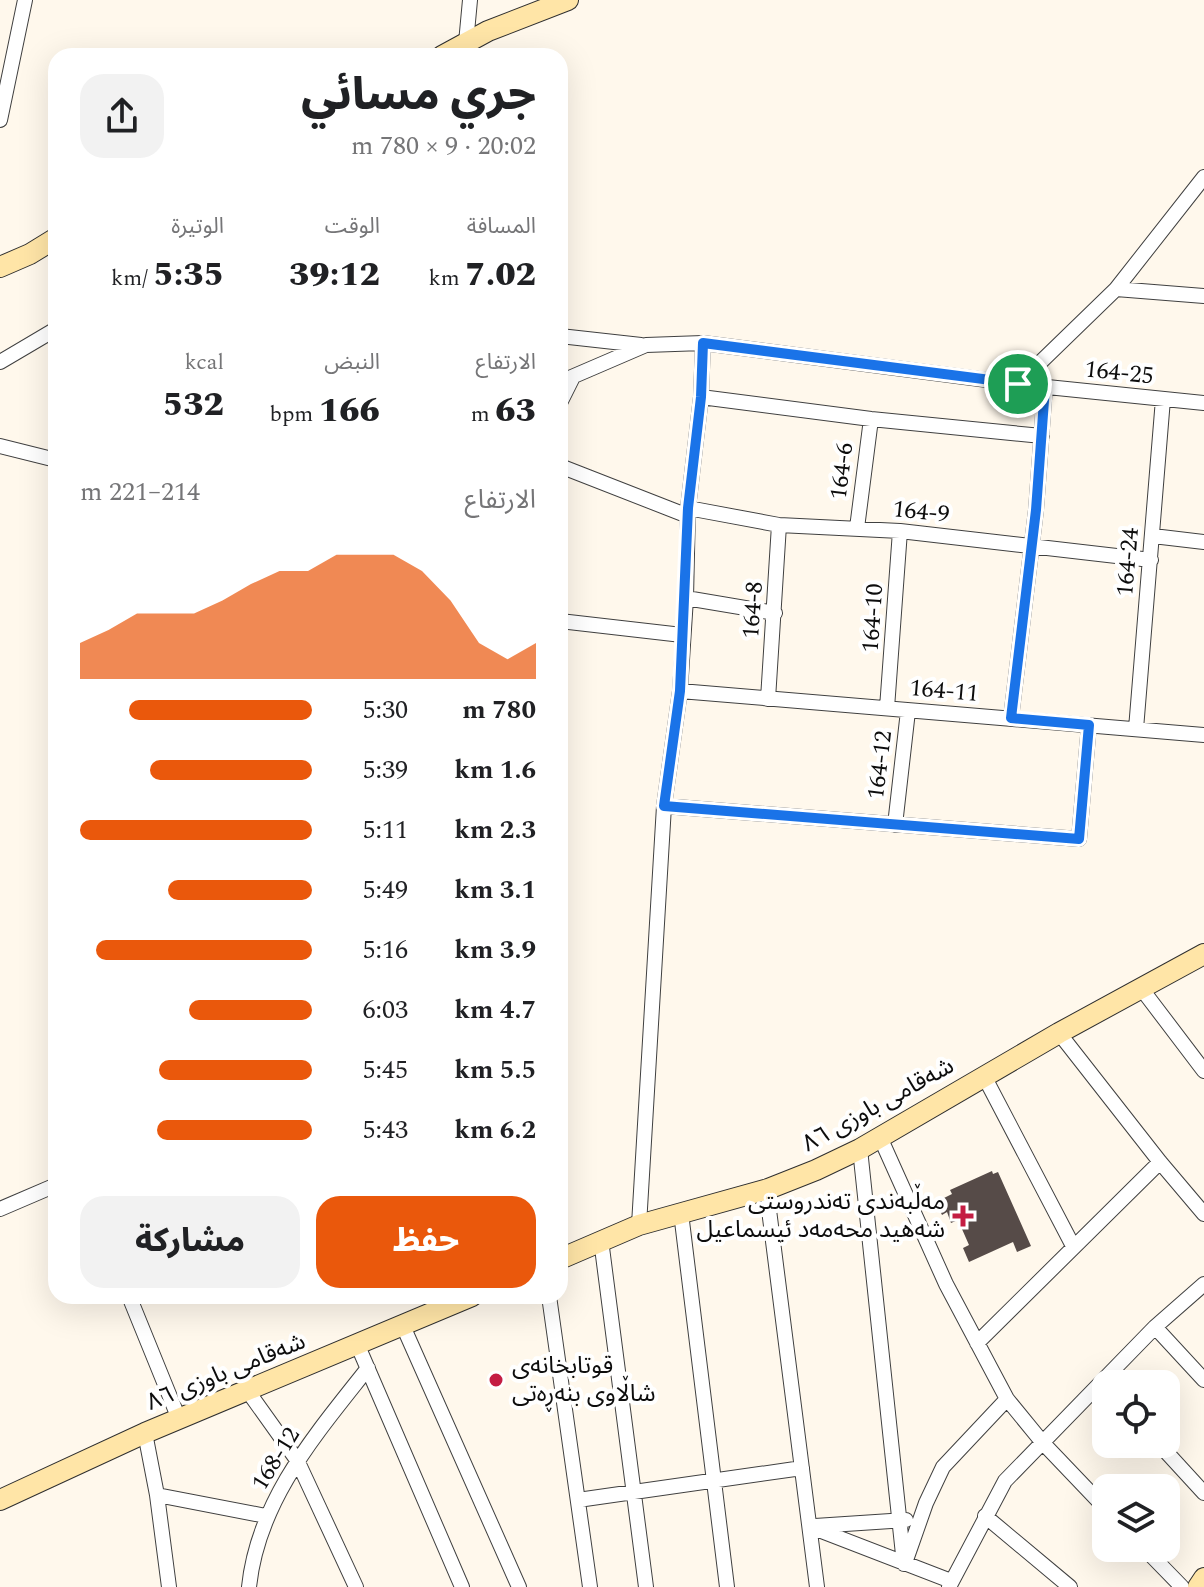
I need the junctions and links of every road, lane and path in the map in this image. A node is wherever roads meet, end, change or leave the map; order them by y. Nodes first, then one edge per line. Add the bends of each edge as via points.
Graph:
1 (25, 0) edge
2 (470, 0) edge
3 (568, 0) edge
4 (466, 43) junction
5 (457, 48) edge
6 (0, 120) edge
7 (1203, 178) edge
8 (48, 243) edge
9 (0, 267) edge
10 (1116, 289) junction
11 (1204, 296) edge
12 (48, 334) edge
13 (568, 337) edge
14 (703, 343) junction
15 (646, 345) junction
16 (0, 362) edge
17 (568, 380) edge
18 (1018, 384) junction
19 (1045, 387) junction
20 (701, 397) junction
21 (1163, 399) junction
22 (1204, 403) edge
23 (871, 419) junction
24 (1042, 436) junction
25 (0, 446) edge
26 (48, 458) edge
27 (568, 469) edge
28 (688, 512) junction
29 (779, 525) junction
30 (857, 528) junction
31 (900, 531) junction
32 (1153, 536) junction
33 (1204, 542) edge
34 (1031, 546) junction
35 (1151, 560) junction
36 (686, 598) junction
37 (775, 613) junction
38 (568, 622) edge
39 (682, 635) junction
40 (680, 691) junction
41 (768, 699) junction
42 (887, 708) junction
43 (908, 711) junction
44 (1011, 718) junction
45 (1089, 725) junction
46 (1136, 729) junction
47 (1204, 735) edge
48 (664, 806) junction
49 (895, 825) junction
50 (1204, 954) edge
51 (1141, 988) junction
52 (1059, 1033) junction
53 (1204, 1071) edge
54 (984, 1076) junction
55 (880, 1137) junction
56 (860, 1149) junction
57 (1160, 1162) junction
58 (48, 1188) edge
59 (768, 1189) junction
60 (0, 1209) edge
61 (681, 1213) junction
62 (1204, 1214) edge
63 (639, 1225) junction
64 (601, 1240) junction
65 (1073, 1246) junction
66 (568, 1255) edge
67 (1204, 1284) edge
68 (132, 1304) edge
69 (454, 1304) edge
70 (550, 1304) edge
71 (403, 1326) junction
72 (1155, 1327) junction
73 (977, 1343) junction
74 (358, 1346) junction
75 (368, 1368) junction
76 (1117, 1370) edge
77 (1204, 1380) edge
78 (247, 1390) junction
79 (1092, 1396) edge
80 (1007, 1399) junction
81 (179, 1419) junction
82 (145, 1433) junction
83 (1043, 1443) junction
84 (1172, 1458) edge
85 (297, 1460) junction
86 (802, 1468) junction
87 (714, 1481) junction
88 (634, 1492) junction
89 (1204, 1493) edge
90 (1092, 1494) edge
91 (157, 1495) junction
92 (0, 1500) edge
93 (578, 1500) junction
94 (266, 1516) junction
95 (985, 1516) junction
96 (920, 1519) junction
97 (900, 1520) junction
98 (811, 1527) junction
99 (1158, 1562) edge
100 (904, 1564) junction
101 (1204, 1578) edge
102 (950, 1584) edge
103 (169, 1587) edge
104 (249, 1587) edge
105 (356, 1587) edge
106 (462, 1587) edge
107 (519, 1587) edge
108 (590, 1587) edge
109 (646, 1587) edge
110 (727, 1587) edge
111 (817, 1587) edge
112 (1070, 1587) edge
113 (1182, 1587) edge
114 (1198, 1587) edge

1 - 6 street
2 - 4 street
3 - 4 street
4 - 5 street
7 - 10 street
8 - 9 street
10 - 11 street
10 - 18 street
12 - 16 street
13 - 15 street
14 - 15 street, 164-25
14 - 18 street, 164-25
14 - 20 street
15 - 17 street, 164-25
18 - 19 street, 164-25
19 - 21 street, 164-25
19 - 24 street
20 - 23 street
20 - 28 street
21 - 22 street, 164-25
21 - 32 street, 164-24
23 - 24 street
23 - 30 street, 164-6
24 - 34 street
25 - 26 street
27 - 28 street, 164-9
28 - 29 street, 164-9
28 - 36 street
29 - 30 street, 164-9
29 - 37 street, 164-8
30 - 31 street, 164-9
31 - 34 street, 164-9
31 - 42 street, 164-10
32 - 33 street
32 - 35 street, 164-24
34 - 35 street, 164-9
34 - 44 street
35 - 46 street, 164-24
36 - 37 street
36 - 39 street
37 - 41 street, 164-8
38 - 39 street
39 - 40 street
40 - 41 street, 164-11
40 - 48 street
41 - 42 street, 164-11
42 - 43 street, 164-11
43 - 44 street, 164-11
43 - 49 street, 164-12
44 - 45 street, 164-11
45 - 46 street, 164-11
45 - 49 street via 1079,839
46 - 47 street, 164-11
48 - 49 street
48 - 63 street
50 - 51 street, شەقامی باوزی ٨٦
51 - 52 street, شەقامی باوزی ٨٦
51 - 53 street
52 - 54 street, شەقامی باوزی ٨٦
52 - 57 street
54 - 55 street, شەقامی باوزی ٨٦
54 - 65 street
55 - 56 street, شەقامی باوزی ٨٦
55 - 73 street
56 - 59 street, شەقامی باوزی ٨٦
56 - 97 street
57 - 62 street
57 - 65 street
58 - 60 street
59 - 61 street, شەقامی باوزی ٨٦
59 - 86 street
61 - 63 street, شەقامی باوزی ٨٦
61 - 87 street
63 - 64 street, شەقامی باوزی ٨٦
64 - 66 street, شەقامی باوزی ٨٦
64 - 88 street
65 - 73 street
67 - 72 street
68 - 81 street
69 - 71 street, شەقامی باوزی ٨٦
70 - 93 street
71 - 74 street, شەقامی باوزی ٨٦
71 - 107 street
72 - 76 street
72 - 77 street
73 - 80 street
74 - 75 street
74 - 78 street, شەقامی باوزی ٨٦
75 - 85 street, 168-12
75 - 106 street
78 - 81 street, شەقامی باوزی ٨٦
78 - 85 street
79 - 83 street
80 - 83 street
80 - 96 street via 943,1467
81 - 82 street, شەقامی باوزی ٨٦
82 - 91 street
82 - 92 street, شەقامی باوزی ٨٦
83 - 90 street
83 - 95 street via 1005,1481
84 - 89 street
85 - 94 street, 168-12
85 - 105 street
86 - 87 street
86 - 98 street
87 - 88 street
87 - 110 street
88 - 93 street
88 - 109 street
91 - 94 street
91 - 103 street
93 - 108 street
94 - 104 street, 168-12
95 - 102 street
95 - 112 street
96 - 97 street
96 - 100 street
97 - 98 street
97 - 100 street
98 - 100 street
98 - 111 street
99 - 113 street
100 - 102 street
101 - 114 street

